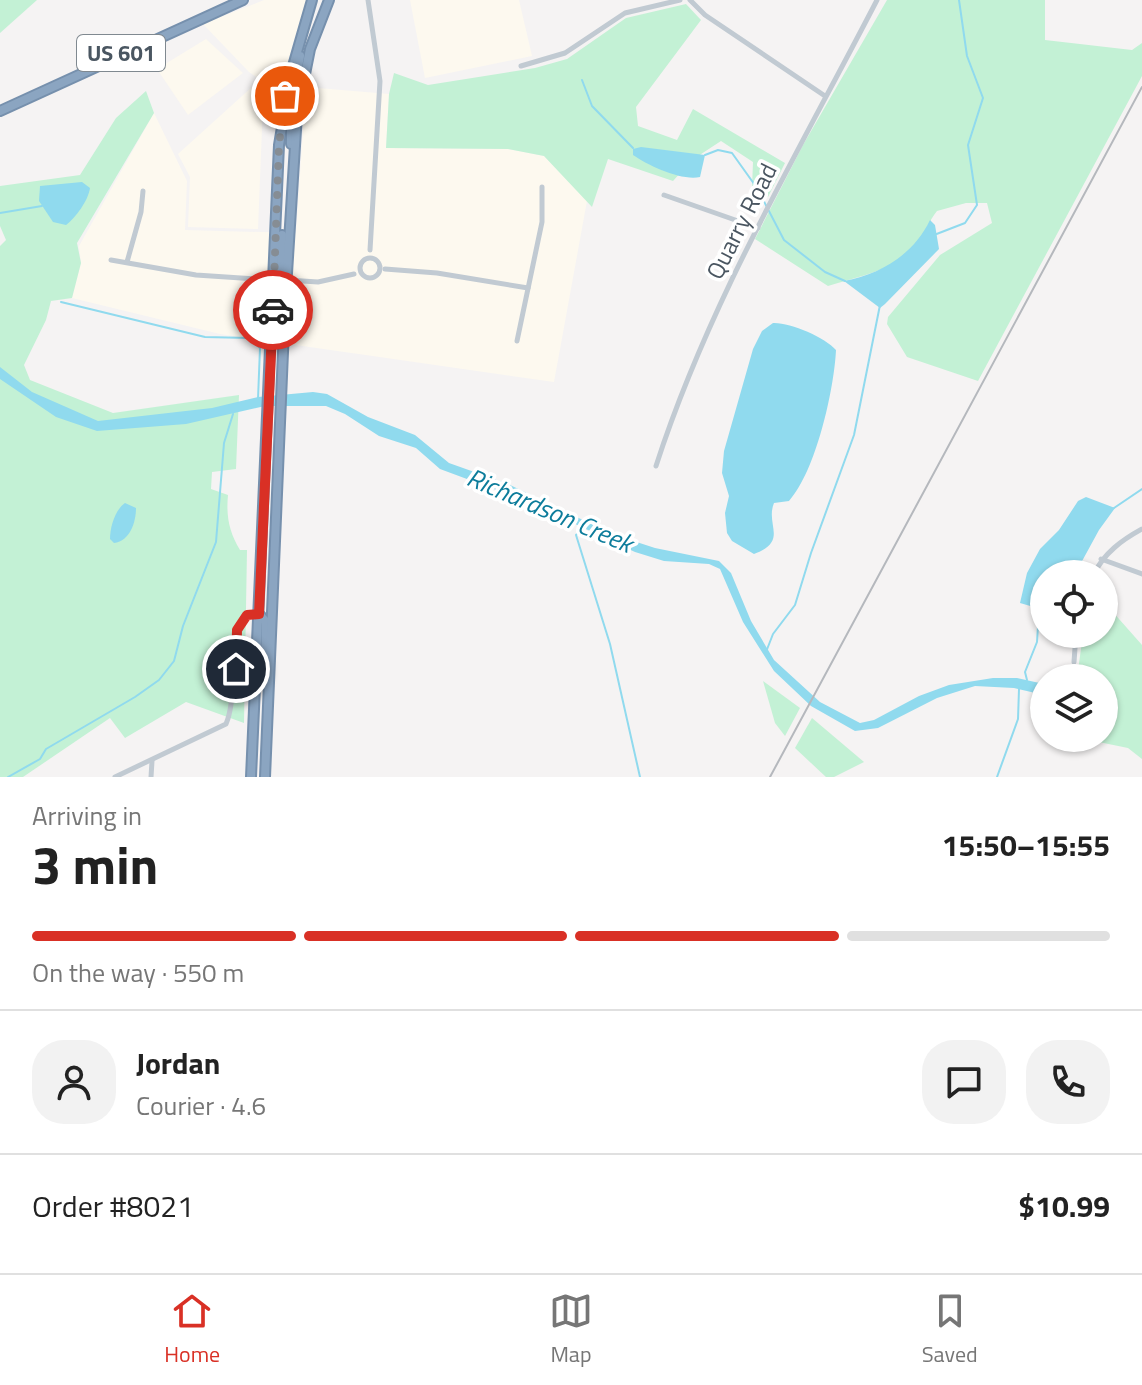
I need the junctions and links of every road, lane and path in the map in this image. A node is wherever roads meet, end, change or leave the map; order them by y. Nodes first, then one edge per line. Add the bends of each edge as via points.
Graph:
1 (243, 0) edge
2 (312, 0) edge
3 (329, 0) edge
4 (362, 0) edge
5 (680, 0) edge
6 (690, 0) edge
7 (877, 0) edge
8 (369, 4) edge
9 (303, 28) junction
10 (521, 66) dead end
11 (825, 96) junction
12 (285, 100) junction
13 (299, 103) junction
14 (0, 111) edge
15 (294, 156) junction
16 (542, 187) dead end
17 (143, 191) dead end
18 (664, 195) dead end
19 (278, 198) junction
20 (758, 228) junction
21 (370, 258) junction
22 (111, 260) dead end
23 (127, 262) junction
24 (383, 268) junction
25 (358, 273) junction
26 (274, 280) junction
27 (287, 280) junction
28 (528, 288) junction
29 (517, 341) dead end
30 (284, 351) junction
31 (656, 466) dead end
32 (264, 517) junction
33 (1142, 529) edge
34 (1101, 559) joint
35 (1142, 574) edge
36 (272, 612) junction
37 (259, 614) junction
38 (1075, 648) edge
39 (1074, 662) dead end
40 (268, 710) junction
41 (152, 760) junction
42 (115, 777) edge
43 (151, 777) edge
44 (251, 777) edge
45 (265, 777) edge

1 - 14 highway, US 601
2 - 9 highway
3 - 13 highway via 310,49
4 - 8 street
5 - 10 street via 625,13 565,53
6 - 11 street
7 - 11 street, Quarry Road
8 - 21 street via 380,81
9 - 12 highway
9 - 13 highway via 293,94
11 - 20 street, Quarry Road
12 - 15 highway via 291,105
12 - 19 highway
13 - 15 highway
15 - 27 highway
16 - 28 street via 542,222
17 - 23 street
18 - 20 street
19 - 26 highway
19 - 27 highway via 281,272
20 - 31 street, Quarry Road via 711,324
21 - 24 street
21 - 25 street
22 - 23 street
23 - 26 street via 196,275
24 - 25 street via 371,279
24 - 28 street
25 - 27 street via 318,282
26 - 30 highway via 281,285
26 - 32 highway
27 - 30 highway
28 - 29 street
30 - 36 highway
32 - 36 highway via 265,603
32 - 37 highway
33 - 34 street
34 - 35 street
36 - 40 highway
37 - 40 highway via 266,622
37 - 41 street via 247,615 237,630 233,705 226,724
37 - 44 highway
38 - 39 street
40 - 45 highway
41 - 42 street
41 - 43 street

